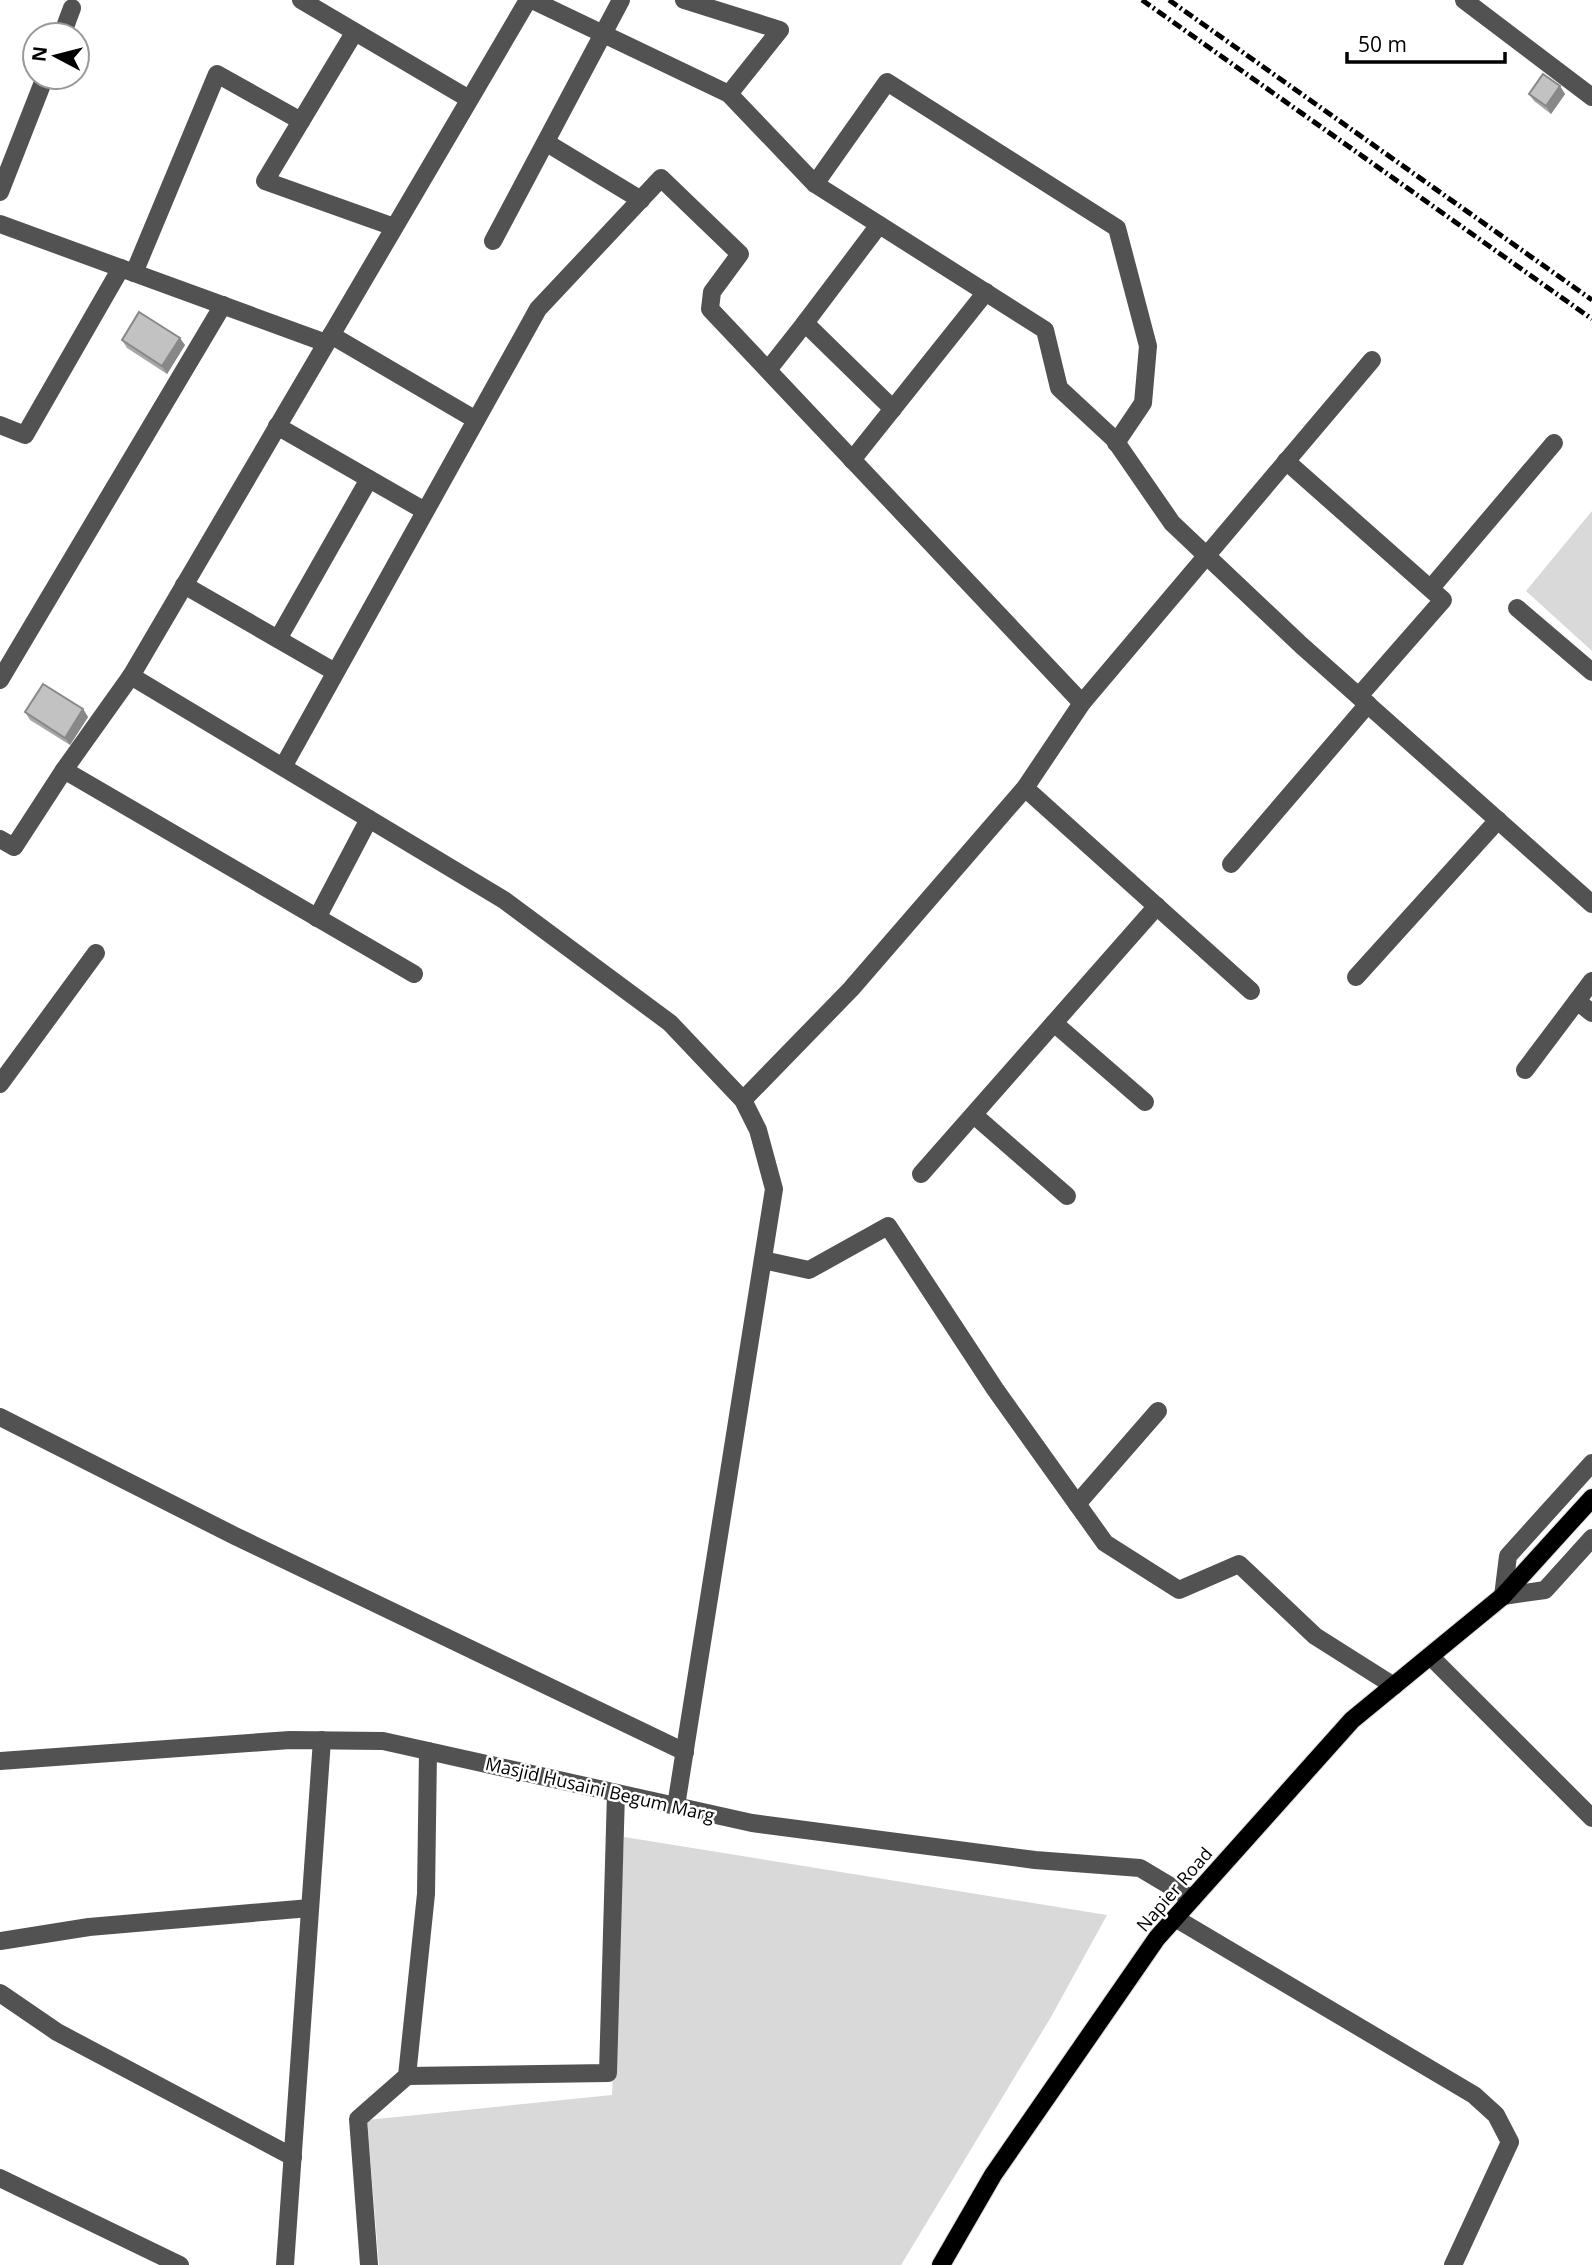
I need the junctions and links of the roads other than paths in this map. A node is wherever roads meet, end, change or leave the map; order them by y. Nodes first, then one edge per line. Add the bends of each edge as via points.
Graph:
1 (301, 0) edge
2 (530, 0) edge
3 (621, 0) edge
4 (684, 0) edge
5 (1468, 1) edge
6 (72, 8) dead end
7 (67, 21) edge
8 (354, 33) junction
9 (605, 35) junction
10 (40, 91) edge
11 (729, 94) junction
12 (1592, 97) edge
13 (470, 99) junction
14 (301, 121) junction
15 (547, 143) junction
16 (815, 184) junction
17 (0, 192) edge
18 (641, 200) junction
19 (0, 224) edge
20 (879, 225) junction
21 (394, 227) junction
22 (493, 241) dead end
23 (127, 271) junction
24 (986, 292) junction
25 (223, 305) junction
26 (805, 323) junction
27 (329, 339) junction
28 (1373, 360) dead end
29 (768, 370) junction
30 (893, 409) junction
31 (476, 420) junction
32 (0, 425) edge
33 (277, 426) junction
34 (1116, 443) junction
35 (1555, 443) dead end
36 (852, 460) junction
37 (1286, 461) junction
38 (369, 479) junction
39 (425, 511) junction
40 (1206, 555) junction
41 (184, 586) junction
42 (1431, 588) junction
43 (1517, 608) dead end
44 (278, 639) junction
45 (335, 672) junction
46 (1592, 673) edge
47 (131, 676) junction
48 (0, 680) edge
49 (1363, 700) junction
50 (1082, 703) junction
51 (283, 767) junction
52 (64, 770) junction
53 (1025, 788) junction
54 (369, 819) junction
55 (1498, 820) junction
56 (0, 839) edge
57 (1231, 864) dead end
58 (1592, 905) edge
59 (1157, 906) junction
60 (317, 918) junction
61 (96, 953) dead end
62 (414, 974) dead end
63 (1356, 977) dead end
64 (1592, 981) edge
65 (1251, 991) dead end
66 (1577, 1002) junction
67 (1592, 1013) edge
68 (1054, 1023) junction
69 (1525, 1070) dead end
70 (0, 1084) edge
71 (743, 1100) junction
72 (1145, 1102) dead end
73 (974, 1115) junction
74 (921, 1174) dead end
75 (1067, 1196) dead end
76 (763, 1260) junction
77 (1158, 1411) dead end
78 (0, 1416) edge
79 (1592, 1463) edge
80 (1592, 1498) edge
81 (1077, 1504) junction
82 (1592, 1538) edge
83 (1503, 1596) junction
84 (1430, 1656) junction
85 (1394, 1686) junction
86 (322, 1740) junction
87 (428, 1751) junction
88 (685, 1752) junction
89 (0, 1761) edge
90 (616, 1793) junction
91 (676, 1806) junction
92 (1592, 1818) edge
93 (1192, 1899) junction
94 (310, 1908) junction
95 (1175, 1919) junction
96 (0, 1941) edge
97 (0, 1993) edge
98 (407, 2076) junction
99 (293, 2157) junction
100 (0, 2178) edge
101 (180, 2265) edge
102 (285, 2265) edge
103 (369, 2265) edge
104 (941, 2265) edge
105 (1453, 2265) edge

1 - 8 street
2 - 9 street
2 - 13 street
3 - 9 street
4 - 11 street via 780,30
5 - 12 street
6 - 7 street
8 - 13 street
8 - 14 street
9 - 11 street
9 - 15 street
10 - 17 street
11 - 16 street
13 - 21 street
14 - 21 street via 265,181
14 - 23 street via 217,74
15 - 18 street
15 - 22 street
16 - 20 street
16 - 34 street via 887,82 1117,228 1148,346 1143,403
18 - 29 street via 662,178 740,254 712,292 710,309
18 - 31 street via 538,309
19 - 23 street
20 - 24 street
20 - 26 street
21 - 27 street
23 - 25 street
23 - 32 street via 25,435
24 - 30 street
24 - 34 street via 1045,330 1059,388
25 - 27 street
25 - 48 street
26 - 29 street
26 - 30 street
27 - 31 street
27 - 33 street
28 - 37 street
29 - 36 street
30 - 36 street
31 - 39 street
33 - 38 street
33 - 41 street
34 - 40 street via 1172,523
35 - 42 street
36 - 50 street
37 - 40 street
37 - 42 street
38 - 39 street
38 - 44 street
39 - 45 street
40 - 49 street
40 - 50 street
41 - 44 street
41 - 47 street
42 - 49 street via 1443,600
43 - 46 street
44 - 45 street
45 - 51 street
47 - 51 street
47 - 52 street
49 - 55 street
49 - 57 street
50 - 53 street
51 - 54 street
52 - 56 street via 14,847
52 - 60 street
53 - 59 street
53 - 71 street via 851,989
54 - 60 street
54 - 71 street via 504,900 670,1023
55 - 58 street
55 - 63 street
59 - 65 street
59 - 68 street
60 - 62 street
61 - 70 street
64 - 66 street
66 - 67 street
66 - 69 street
68 - 72 street
68 - 73 street
71 - 76 street via 758,1130 774,1189
73 - 74 street
73 - 75 street
76 - 81 street via 809,1270 888,1226
76 - 88 street
77 - 81 street
78 - 88 street via 235,1536
79 - 83 street via 1508,1556
80 - 83 main road, Napier Road
81 - 85 street via 1105,1543 1179,1590 1239,1564 1315,1636
82 - 83 street via 1545,1590
83 - 84 main road, Napier Road
84 - 85 main road, Napier Road
84 - 92 street
85 - 93 main road, Napier Road via 1352,1720
86 - 87 street, Masjid Husaini Begum Marg via 383,1741
86 - 89 street, Masjid Husaini Begum Marg
86 - 94 street
87 - 90 street, Masjid Husaini Begum Marg
87 - 98 street via 426,1894
88 - 91 street
90 - 91 street, Masjid Husaini Begum Marg
90 - 98 street via 608,2073
91 - 93 street, Masjid Husaini Begum Marg via 779,1827 1035,1860 1140,1868
93 - 95 main road, Napier Road
94 - 96 street via 89,1927
94 - 99 street
95 - 104 main road, Napier Road via 1157,1938 993,2175
95 - 105 street via 1474,2095 1496,2115 1510,2141
97 - 99 street via 57,2032
98 - 103 street via 358,2119
99 - 102 street
100 - 101 street

